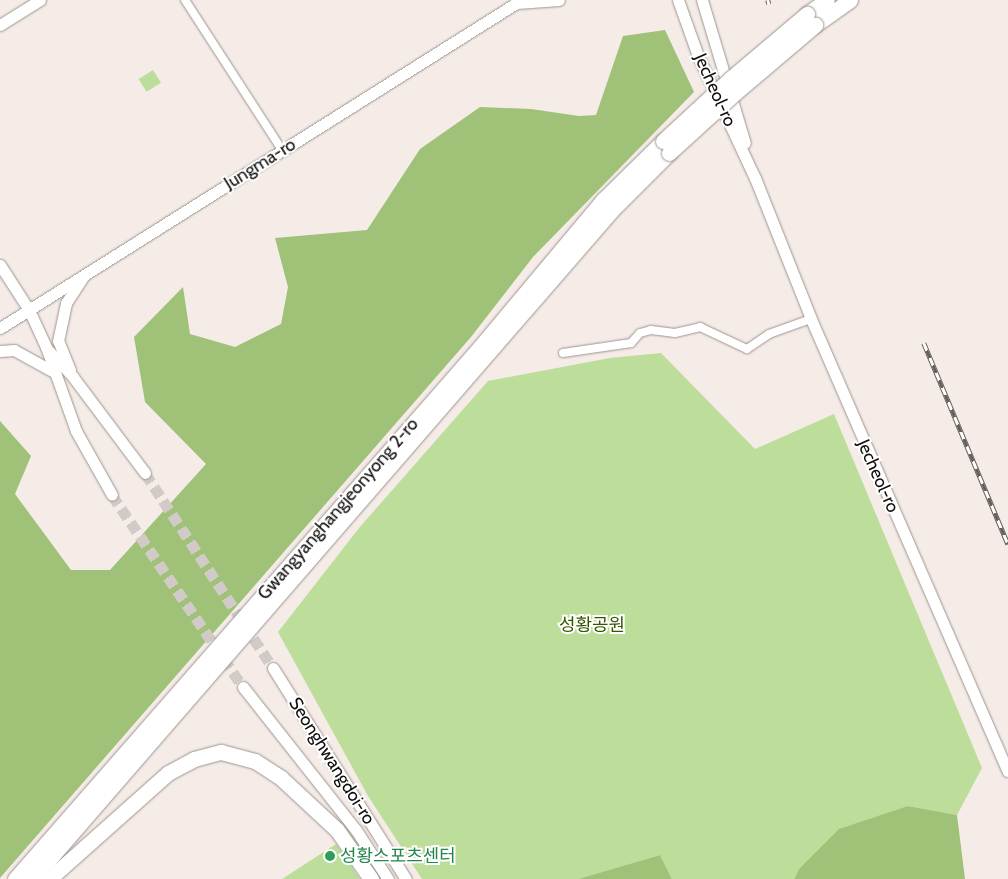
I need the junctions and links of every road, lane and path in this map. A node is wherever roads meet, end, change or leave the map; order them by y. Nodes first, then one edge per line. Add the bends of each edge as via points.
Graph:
1 (40, 0) edge
2 (185, 0) edge
3 (558, 0) edge
4 (670, 0) edge
5 (678, 0) edge
6 (702, 0) edge
7 (827, 0) edge
8 (850, 0) edge
9 (519, 1) edge
10 (811, 20) junction
11 (0, 25) edge
12 (698, 56) junction
13 (666, 147) junction
14 (282, 150) junction
15 (755, 178) junction
16 (0, 265) edge
17 (83, 275) junction
18 (29, 310) junction
19 (811, 319) junction
20 (0, 328) edge
21 (46, 347) junction
22 (0, 351) edge
23 (562, 352) dead end
24 (52, 371) junction
25 (73, 377) junction
26 (145, 473) tunnel mouth
27 (112, 495) tunnel mouth
28 (273, 668) tunnel mouth
29 (243, 687) tunnel mouth
30 (1008, 771) edge
31 (15, 879) edge
32 (32, 879) edge
33 (49, 879) edge
34 (371, 879) edge
35 (388, 879) edge
36 (406, 879) edge

1 - 11 main road
2 - 14 street
3 - 9 main road
4 - 12 main road
5 - 12 main road, Jecheol-ro
6 - 15 main road, Jecheol-ro
7 - 10 highway
8 - 10 highway
9 - 14 main road, Jungma-ro
10 - 13 highway, bridge via 736,92
12 - 15 main road, Jecheol-ro
13 - 31 highway, Gwangyanghangjeonyong 2-ro via 603,200 480,347
13 - 32 highway, Gwangyanghangjeonyong 2-ro
14 - 17 main road, Jungma-ro
15 - 19 main road, Jecheol-ro
16 - 18 main road
17 - 18 main road, Jungma-ro
17 - 25 main road via 66,303 58,340
18 - 20 main road, Jungma-ro
18 - 21 main road
19 - 23 street via 769,334 747,349 700,328 675,332 651,330 640,333 631,343
19 - 30 main road, Jecheol-ro
21 - 24 main road
21 - 25 main road
22 - 24 main road via 14,350
24 - 27 main road via 76,431
25 - 26 main road
28 - 36 main road, Seonghwangdoi-ro
29 - 35 main road, Seonghwangdoi-ro via 356,830
33 - 34 highway via 168,773 194,759 221,752 255,760 281,778 336,830

